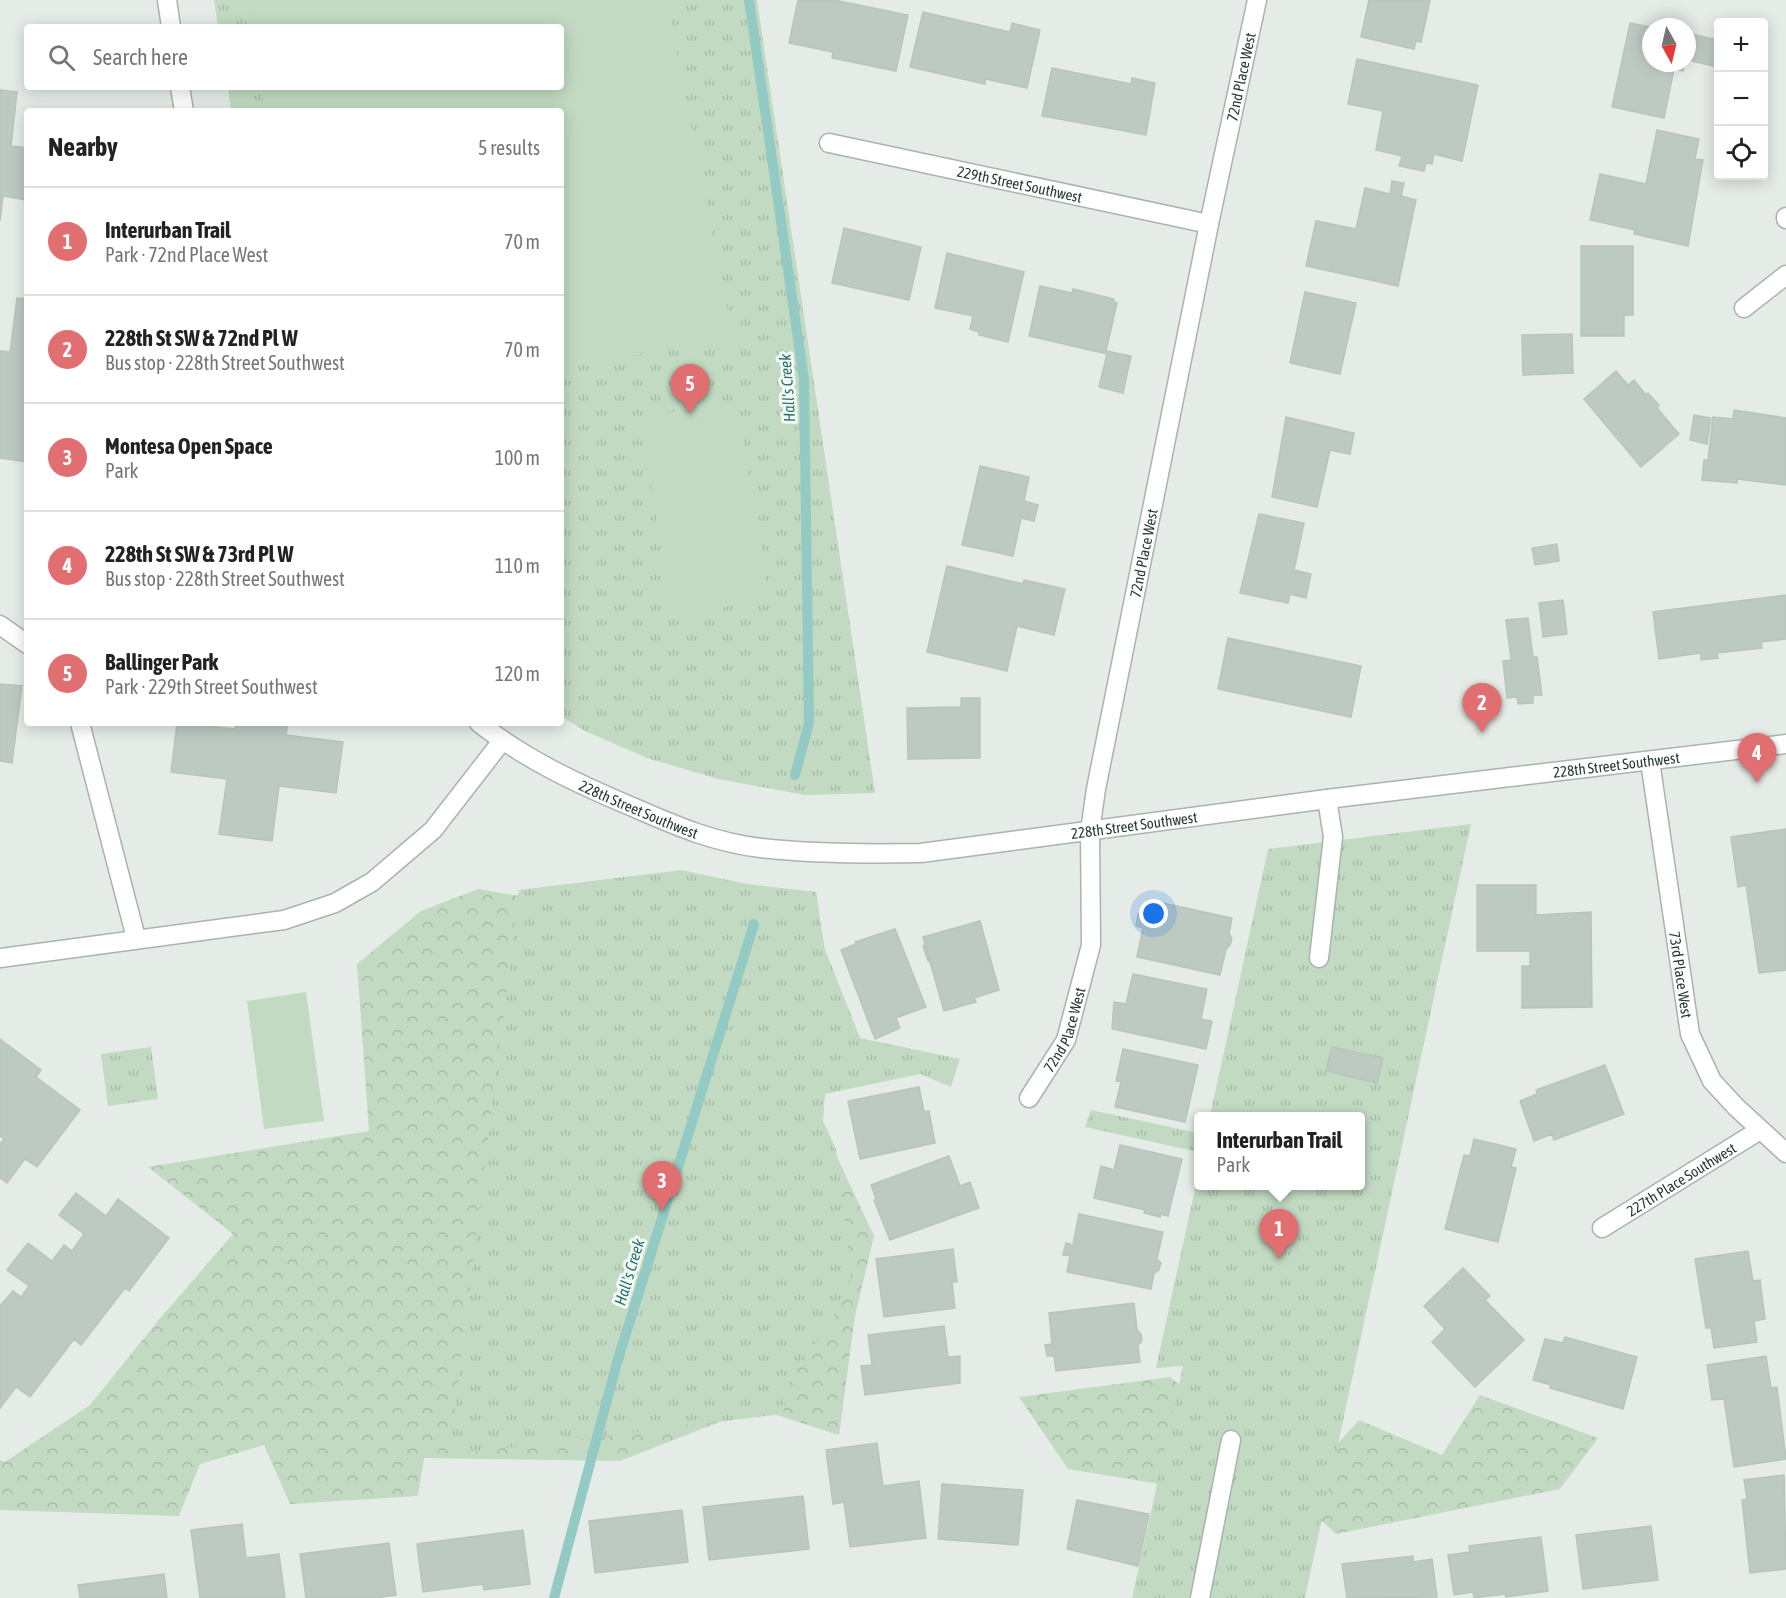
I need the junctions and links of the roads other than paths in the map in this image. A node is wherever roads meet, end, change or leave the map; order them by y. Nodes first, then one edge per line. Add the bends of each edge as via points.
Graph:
1 (166, 0) edge
2 (1257, 0) edge
3 (170, 24) edge
4 (180, 90) edge
5 (184, 108) edge
6 (829, 143) dead end
7 (1209, 224) junction
8 (1786, 275) edge
9 (1744, 309) dead end
10 (0, 625) edge
11 (24, 642) edge
12 (81, 726) edge
13 (483, 726) edge
14 (502, 741) junction
15 (1786, 744) edge
16 (1650, 761) junction
17 (1327, 800) junction
18 (1090, 831) junction
19 (136, 938) junction
20 (0, 957) edge
21 (1318, 958) dead end
22 (1029, 1098) dead end
23 (1760, 1130) junction
24 (1786, 1153) edge
25 (1602, 1228) dead end
26 (1231, 1440) dead end
27 (1200, 1598) edge

1 - 3 street
2 - 7 street, 72nd Place West
4 - 5 street
6 - 7 street, 229th Street Southwest
7 - 18 street, 72nd Place West
8 - 9 street
10 - 11 street
12 - 19 street
13 - 14 street, 228th Street Southwest
14 - 18 street, 228th Street Southwest via 574,782 668,822 712,839 760,848 921,853
14 - 19 street via 433,830 372,882 334,903 284,920
15 - 16 street, 228th Street Southwest
16 - 17 street, 228th Street Southwest
16 - 23 street, 73rd Place West via 1690,1034 1712,1081
17 - 18 street, 228th Street Southwest
17 - 21 street via 1333,837
18 - 22 street, 72nd Place West via 1091,945 1066,1040
19 - 20 street
23 - 24 street, 73rd Place West
23 - 25 street, 227th Place Southwest
26 - 27 street

